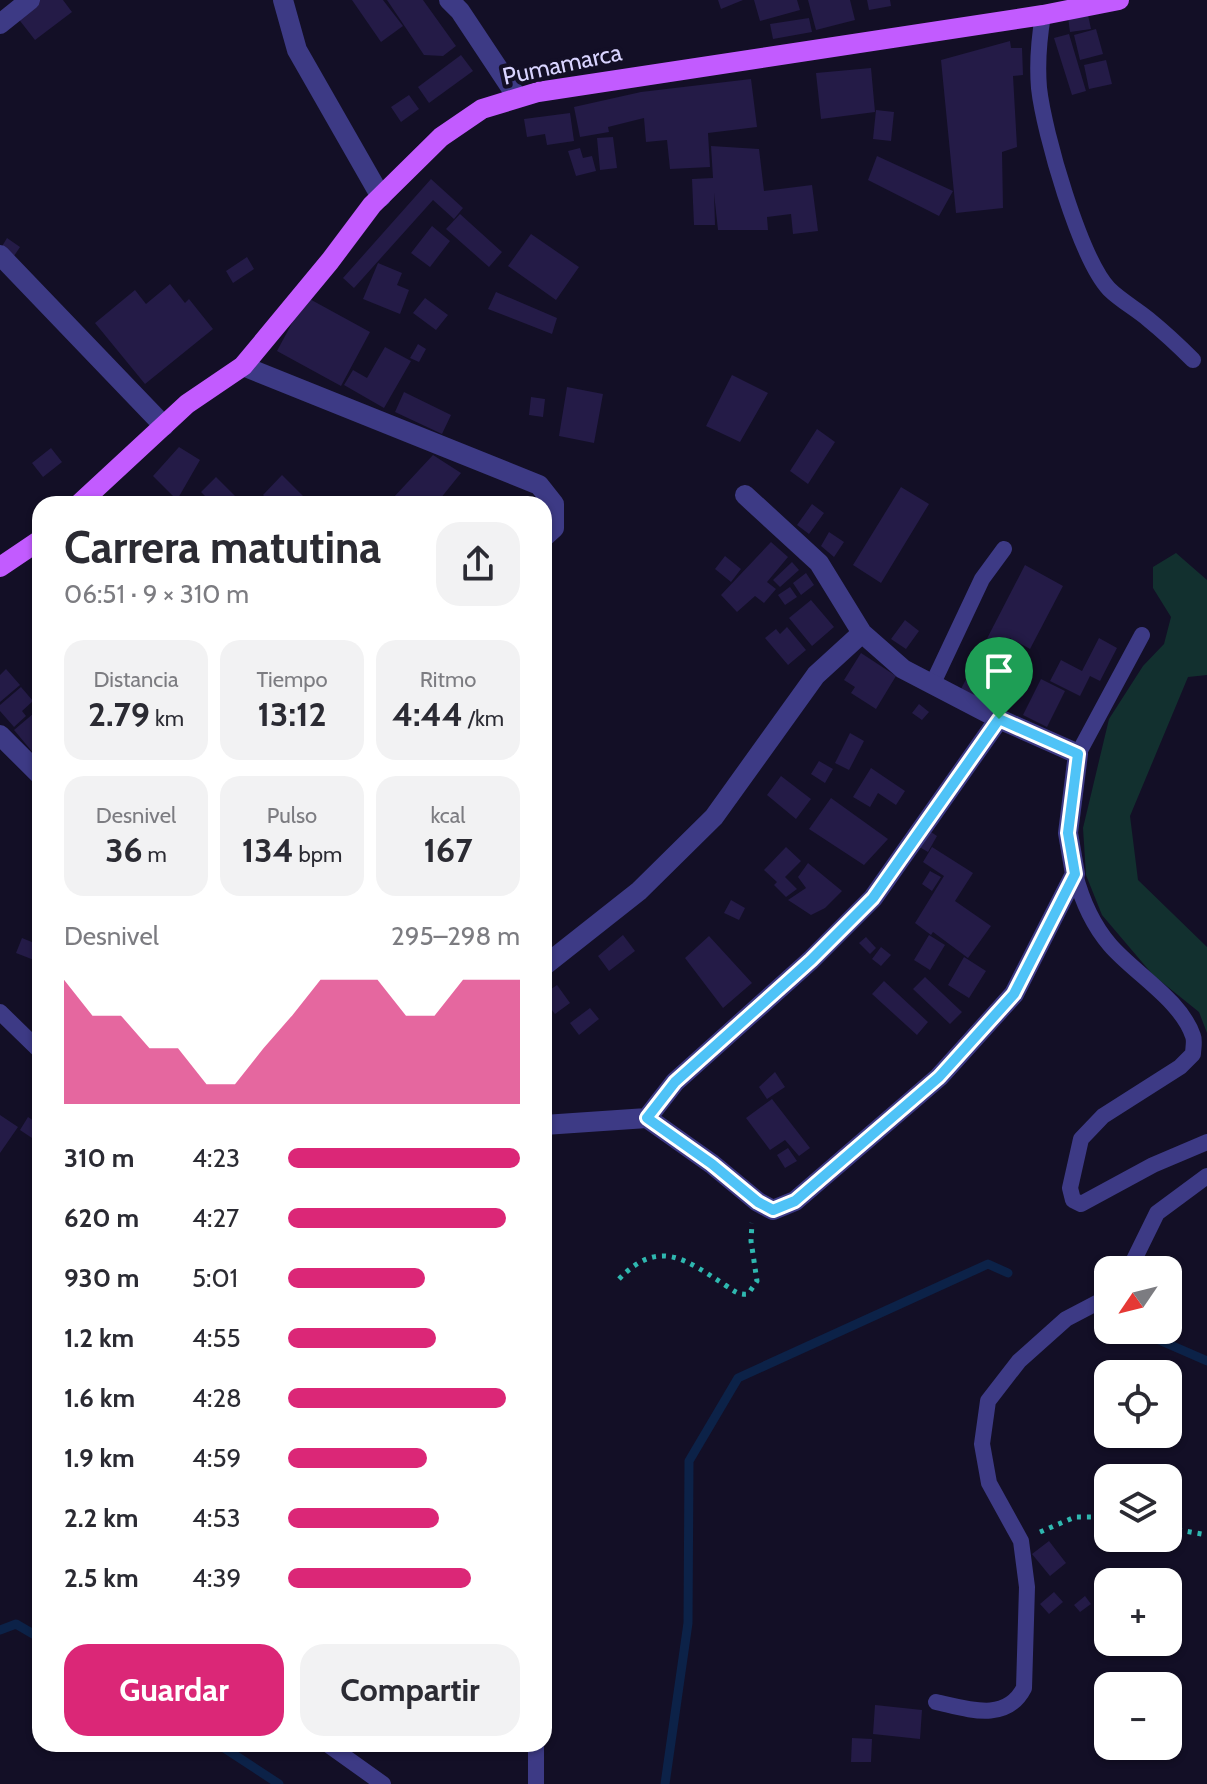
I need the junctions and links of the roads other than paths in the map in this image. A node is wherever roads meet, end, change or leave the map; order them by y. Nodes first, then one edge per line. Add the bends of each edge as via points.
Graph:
1 (30, 0) edge
2 (283, 0) edge
3 (449, 0) edge
4 (1119, 0) edge
5 (1045, 8) edge
6 (0, 24) edge
7 (517, 97) junction
8 (381, 197) junction
9 (0, 255) edge
10 (1193, 360) dead end
11 (243, 366) junction
12 (164, 426) junction
13 (745, 495) dead end
14 (88, 496) edge
15 (548, 496) edge
16 (552, 501) edge
17 (552, 530) edge
18 (32, 545) edge
19 (1004, 549) dead end
20 (0, 567) edge
21 (862, 633) junction
22 (1142, 635) dead end
23 (933, 683) junction
24 (999, 719) junction
25 (0, 735) edge
26 (1078, 754) junction
27 (32, 767) edge
28 (1075, 874) junction
29 (552, 960) edge
30 (0, 1012) edge
31 (32, 1043) edge
32 (647, 1118) junction
33 (552, 1124) edge
34 (1207, 1142) edge
35 (1207, 1176) edge
36 (1136, 1256) edge
37 (1094, 1304) edge
38 (936, 1702) dead end
39 (338, 1752) edge
40 (536, 1752) edge
41 (383, 1784) edge
42 (536, 1784) edge

1 - 6 street
2 - 8 street via 297,50
3 - 7 street
4 - 5 main road, Pumamarca
5 - 7 main road, Pumamarca
5 - 10 lane via 1039,89 1075,222 1108,288
7 - 8 main road, Pumamarca via 482,109 441,137
8 - 11 main road, Pumamarca
9 - 12 street
11 - 12 main road, Pumamarca
11 - 15 street via 539,485
12 - 14 main road, Pumamarca
13 - 21 street via 819,563
16 - 17 street
18 - 20 main road
19 - 23 lane via 982,579
21 - 23 street via 903,669
21 - 29 street via 816,675 714,817 639,891
22 - 26 lane
23 - 24 street
24 - 26 street
24 - 32 street via 873,898 675,1082
25 - 27 street
26 - 28 street via 1068,833
28 - 32 street via 1014,994 939,1077 795,1201 773,1210 758,1202
28 - 34 lane via 1095,926 1175,1007 1194,1037 1193,1054 1180,1067 1103,1116 1081,1139 1070,1188 1073,1200 1081,1204 1094,1199
30 - 31 lane
32 - 33 street
35 - 36 lane via 1157,1213
37 - 38 lane via 1066,1319 1019,1361 988,1401 982,1444 989,1483 1021,1541 1027,1587 1024,1688 1017,1703 1003,1710
39 - 41 lane
40 - 42 lane

